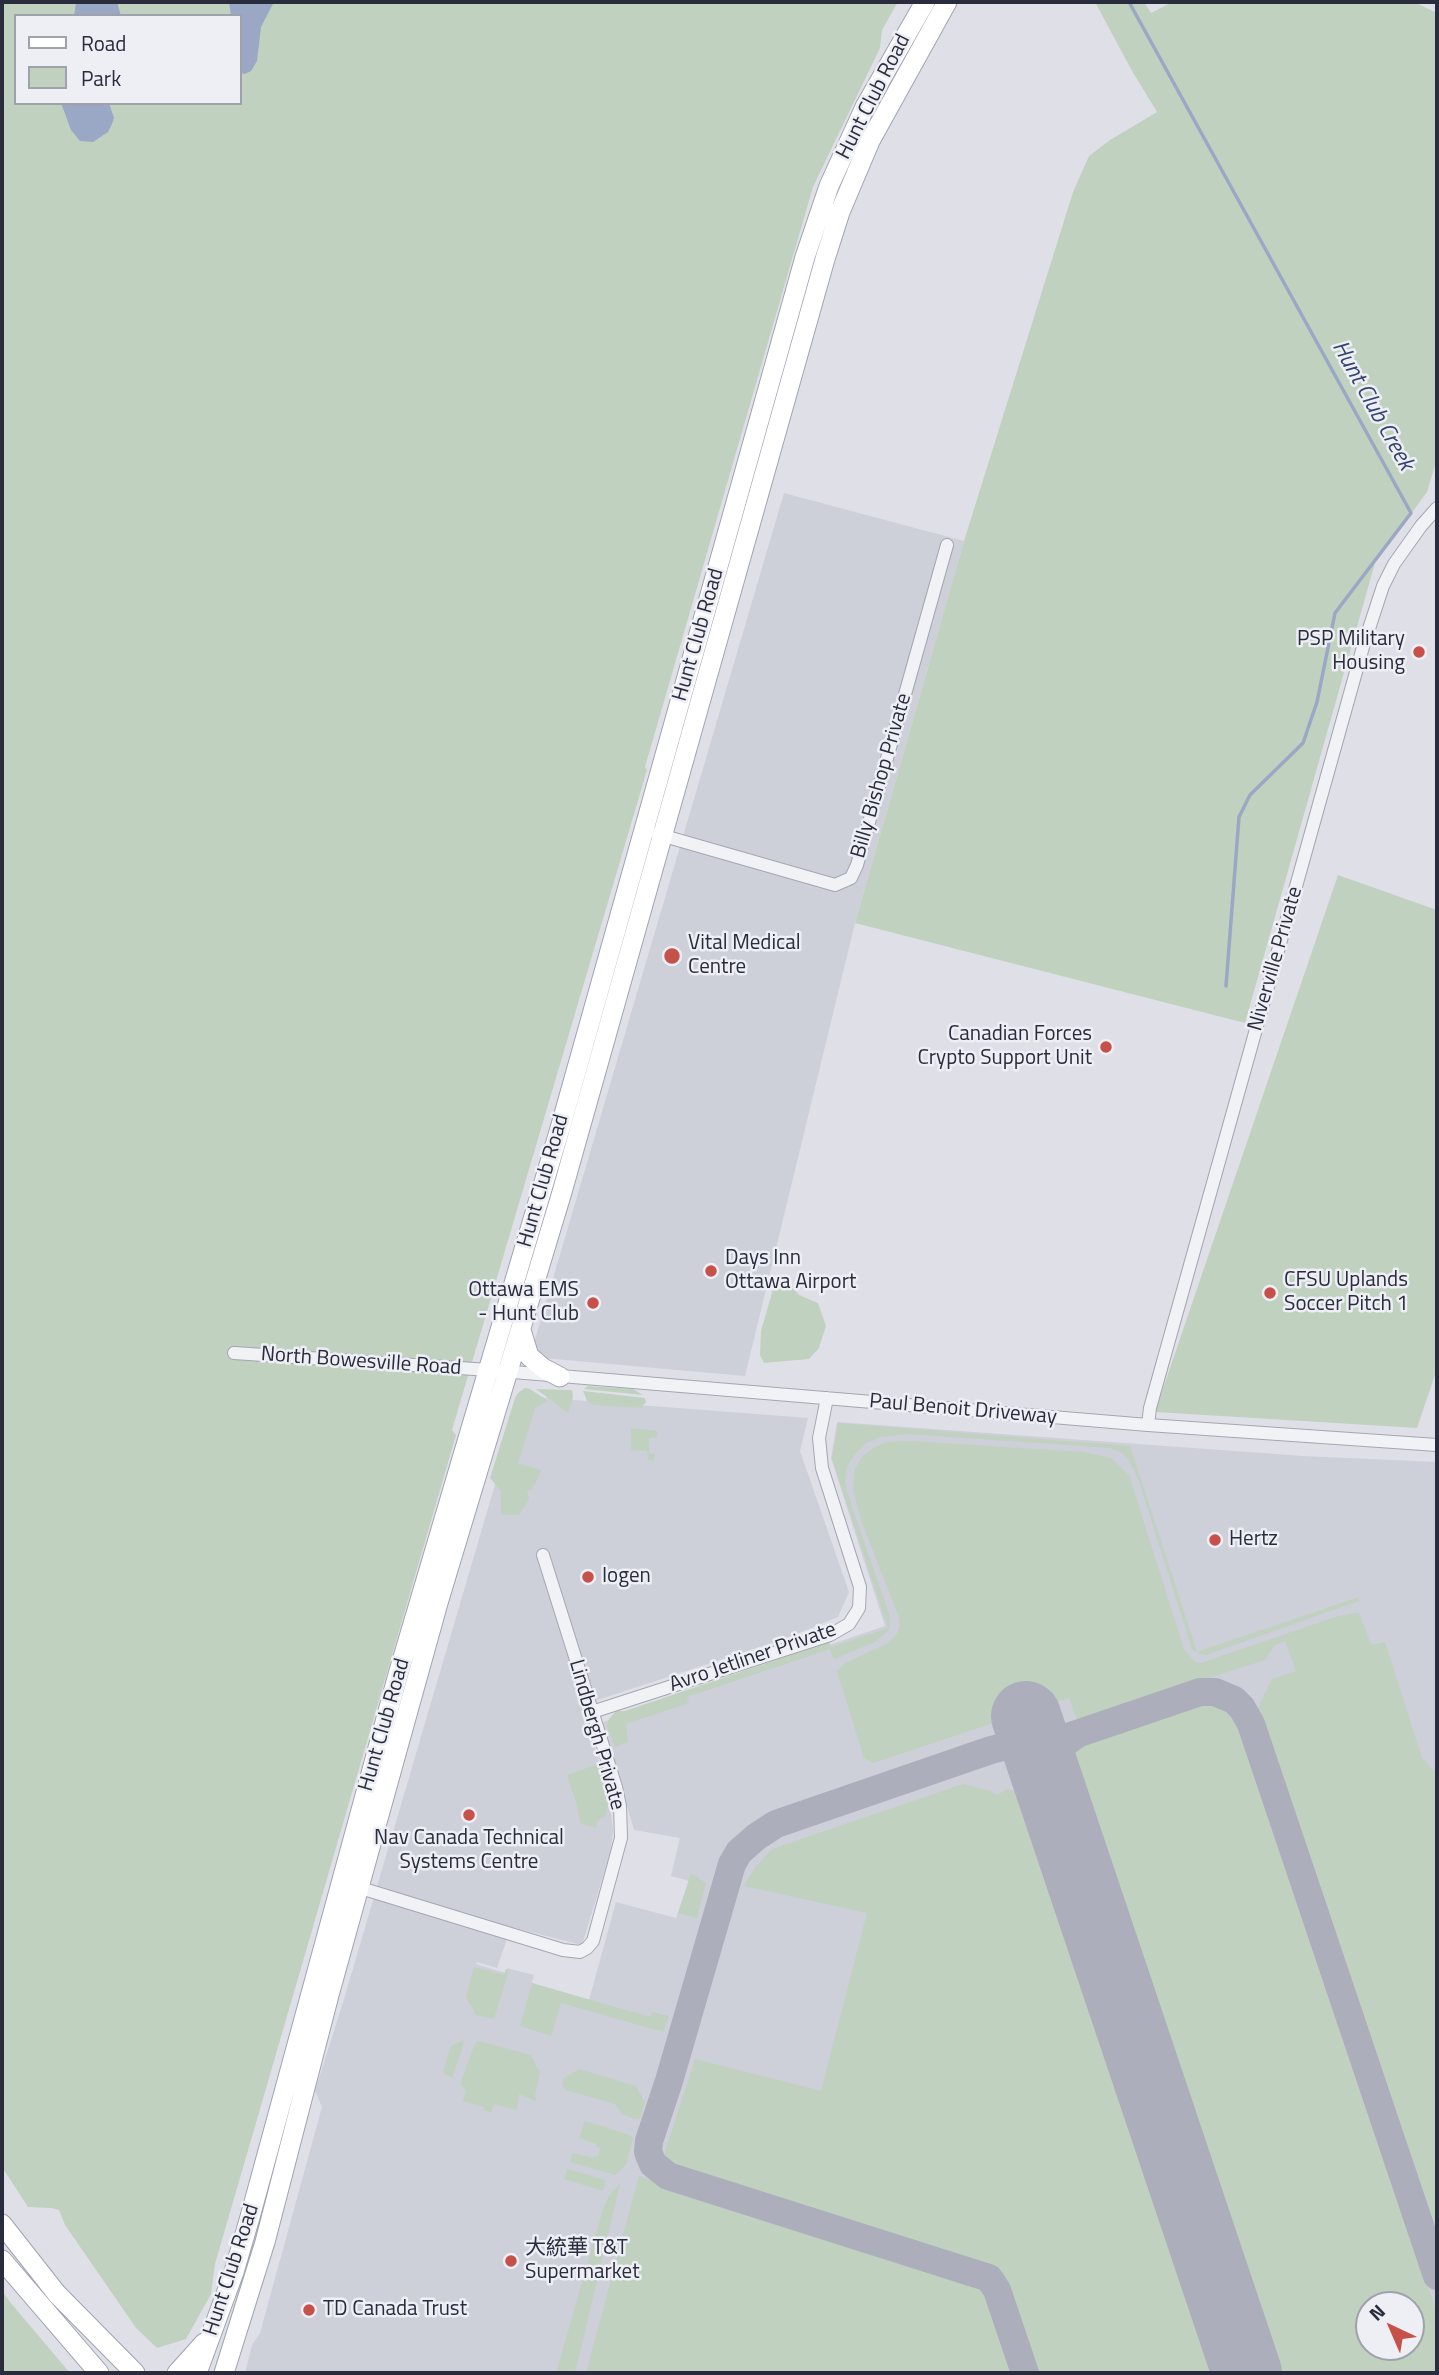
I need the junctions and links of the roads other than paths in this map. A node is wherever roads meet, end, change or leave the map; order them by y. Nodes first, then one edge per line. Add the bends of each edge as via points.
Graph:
1 (925, 2) edge
2 (947, 2) edge
3 (1437, 508) edge
4 (947, 545) dead end
5 (653, 833) junction
6 (521, 1329) junction
7 (234, 1353) dead end
8 (498, 1371) junction
9 (561, 1377) junction
10 (827, 1398) junction
11 (1148, 1425) junction
12 (1437, 1445) edge
13 (543, 1555) dead end
14 (592, 1712) junction
15 (350, 1885) junction
16 (288, 2110) junction
17 (2, 2224) edge
18 (2, 2260) edge
19 (212, 2335) junction
20 (113, 2350) junction
21 (99, 2373) edge
22 (135, 2373) edge
23 (144, 2373) edge
24 (177, 2373) edge
25 (197, 2373) edge
26 (224, 2373) edge

1 - 5 main road, Hunt Club Road via 865,107 813,230
2 - 5 main road, Hunt Club Road via 874,132 840,212
3 - 11 street, Niverville Private via 1394,564 1363,647
4 - 5 street, Billy Bishop Private via 851,878 835,885
5 - 6 main road, Hunt Club Road via 562,1192
5 - 8 main road, Hunt Club Road
6 - 8 main road, Hunt Club Road
6 - 9 main road via 529,1356
7 - 8 street, North Bowesville Road
8 - 9 street, Paul Benoit Driveway
8 - 15 main road, Hunt Club Road via 438,1603
9 - 10 street, Paul Benoit Driveway
10 - 11 street, Paul Benoit Driveway
10 - 14 street, Avro Jetliner Private via 819,1438 822,1468 860,1587 859,1608 849,1624
11 - 12 street, Paul Benoit Driveway
13 - 14 street, Lindbergh Private
14 - 15 street, Lindbergh Private via 616,1787 621,1826 599,1923 587,1948 563,1951
15 - 16 main road, Hunt Club Road
16 - 19 main road, Hunt Club Road
16 - 26 main road, Hunt Club Road via 265,2242
17 - 20 main road via 57,2294
18 - 21 main road
19 - 24 main road
19 - 25 main road, Hunt Club Road
20 - 22 main road
20 - 23 main road

